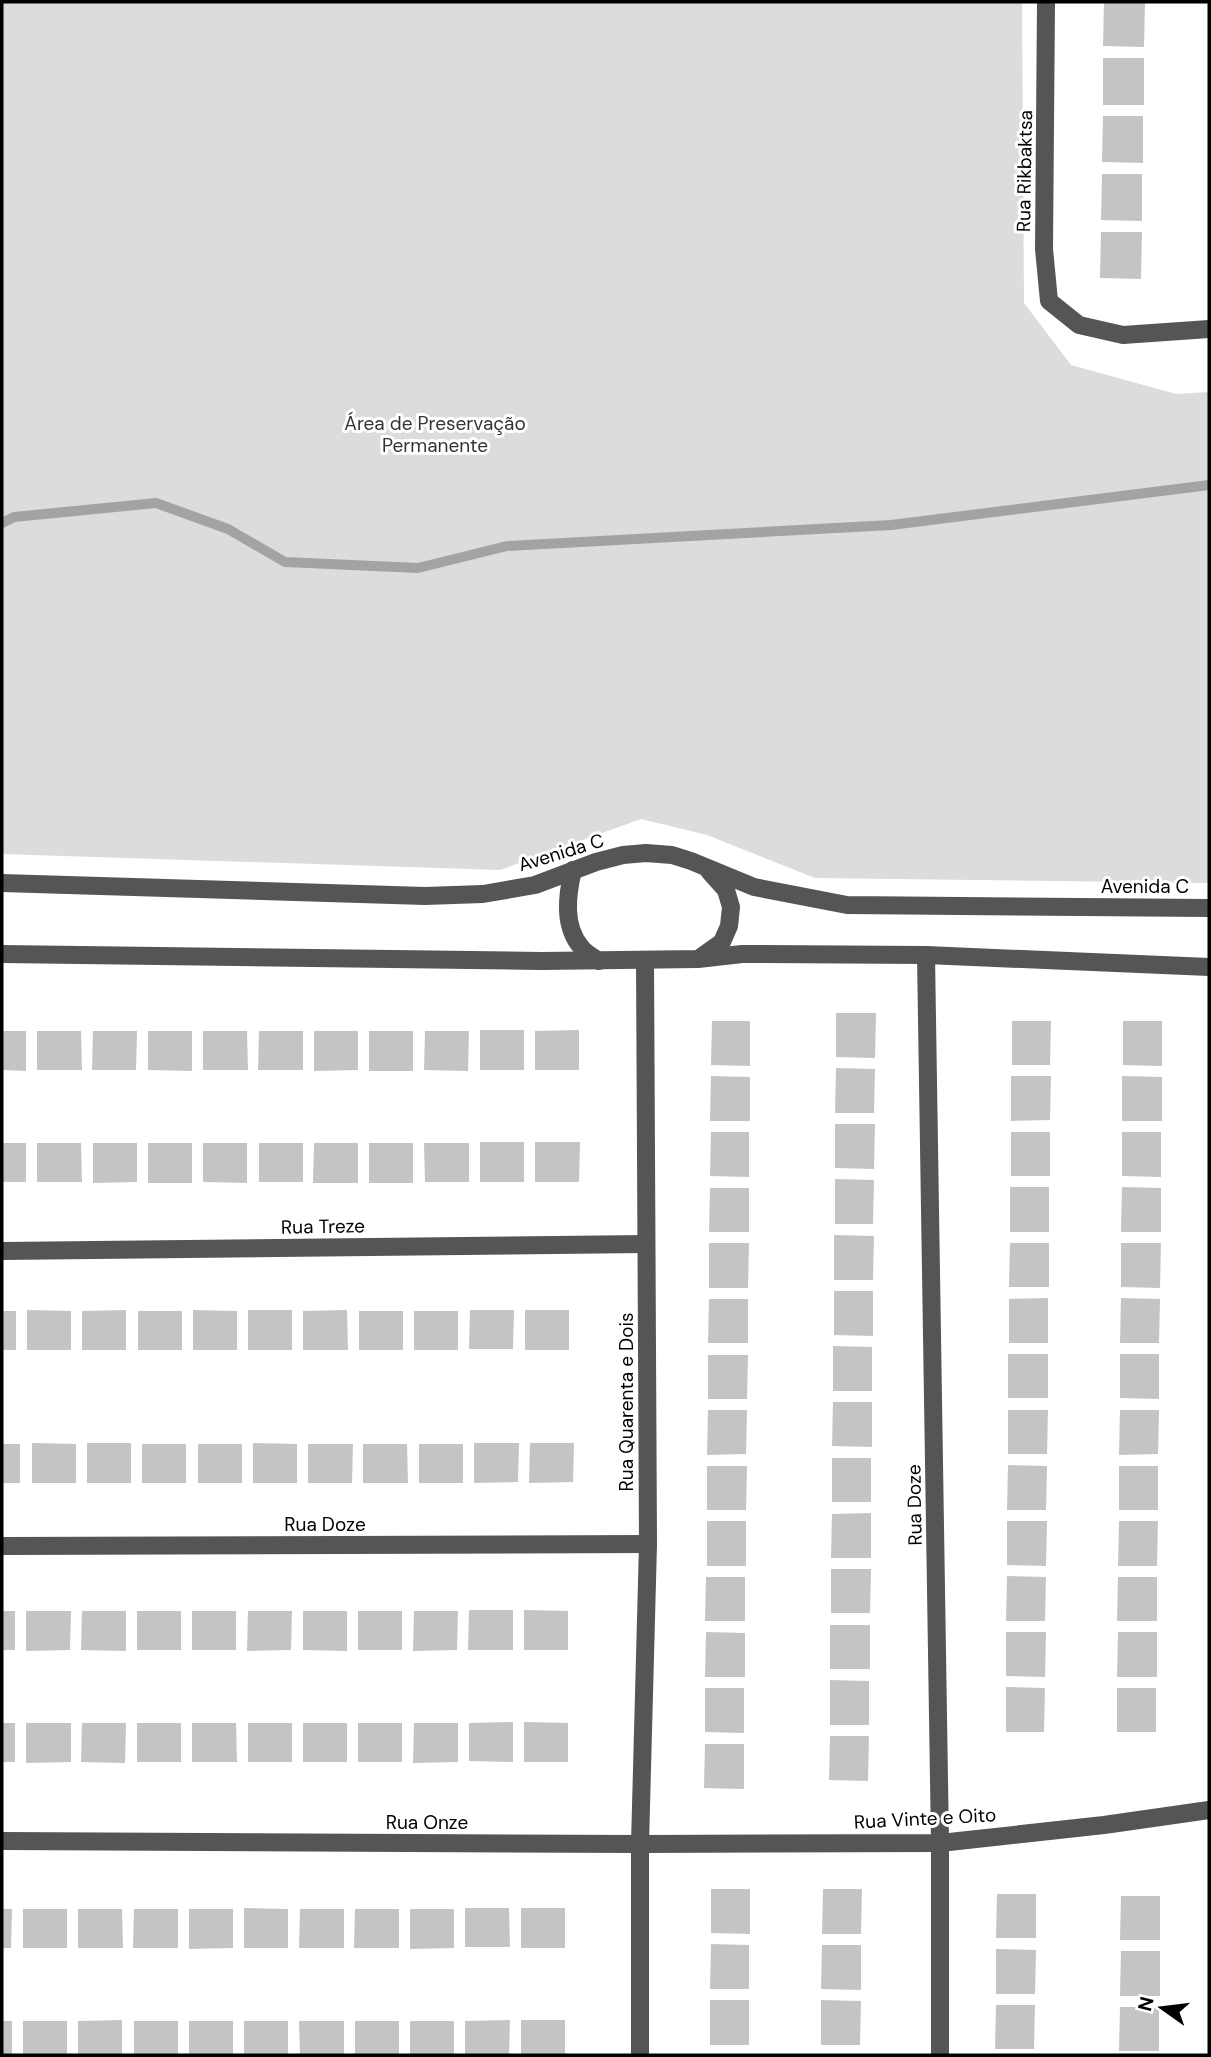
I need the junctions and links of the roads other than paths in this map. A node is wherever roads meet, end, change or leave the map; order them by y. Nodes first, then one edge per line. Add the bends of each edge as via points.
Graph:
1 (1046, 2) edge
2 (1209, 329) edge
3 (704, 865) junction
4 (573, 870) junction
5 (2, 883) edge
6 (1209, 908) edge
7 (2, 954) edge
8 (926, 955) junction
9 (698, 958) junction
10 (645, 960) junction
11 (599, 961) junction
12 (1209, 967) edge
13 (646, 1244) junction
14 (2, 1251) edge
15 (648, 1544) junction
16 (2, 1546) edge
17 (1209, 1810) edge
18 (2, 1841) edge
19 (940, 1843) junction
20 (640, 1844) junction
21 (640, 2055) edge
22 (940, 2055) edge

1 - 2 street, Rua Rikbaktsa via 1044,249 1049,301 1079,325 1123,335
3 - 4 street, Avenida C via 646,853
3 - 6 street, Avenida C via 754,887 846,905
3 - 9 street via 726,890 732,907 722,942
4 - 5 street, Avenida C via 535,885 496,892 425,896
4 - 11 street via 568,892 572,932 581,948
7 - 11 street
8 - 9 street
8 - 12 street
8 - 19 street, Rua Doze
9 - 10 street
10 - 11 street
10 - 13 street, Rua Quarenta e Dois
13 - 14 street, Rua Treze
13 - 15 street, Rua Quarenta e Dois
15 - 16 street, Rua Doze
15 - 20 street, Rua Quarenta e Dois
17 - 19 street, Rua Vinte e Oito
18 - 20 street, Rua Onze
19 - 20 street, Rua Vinte e Oito
19 - 22 street, Rua Doze
20 - 21 street

